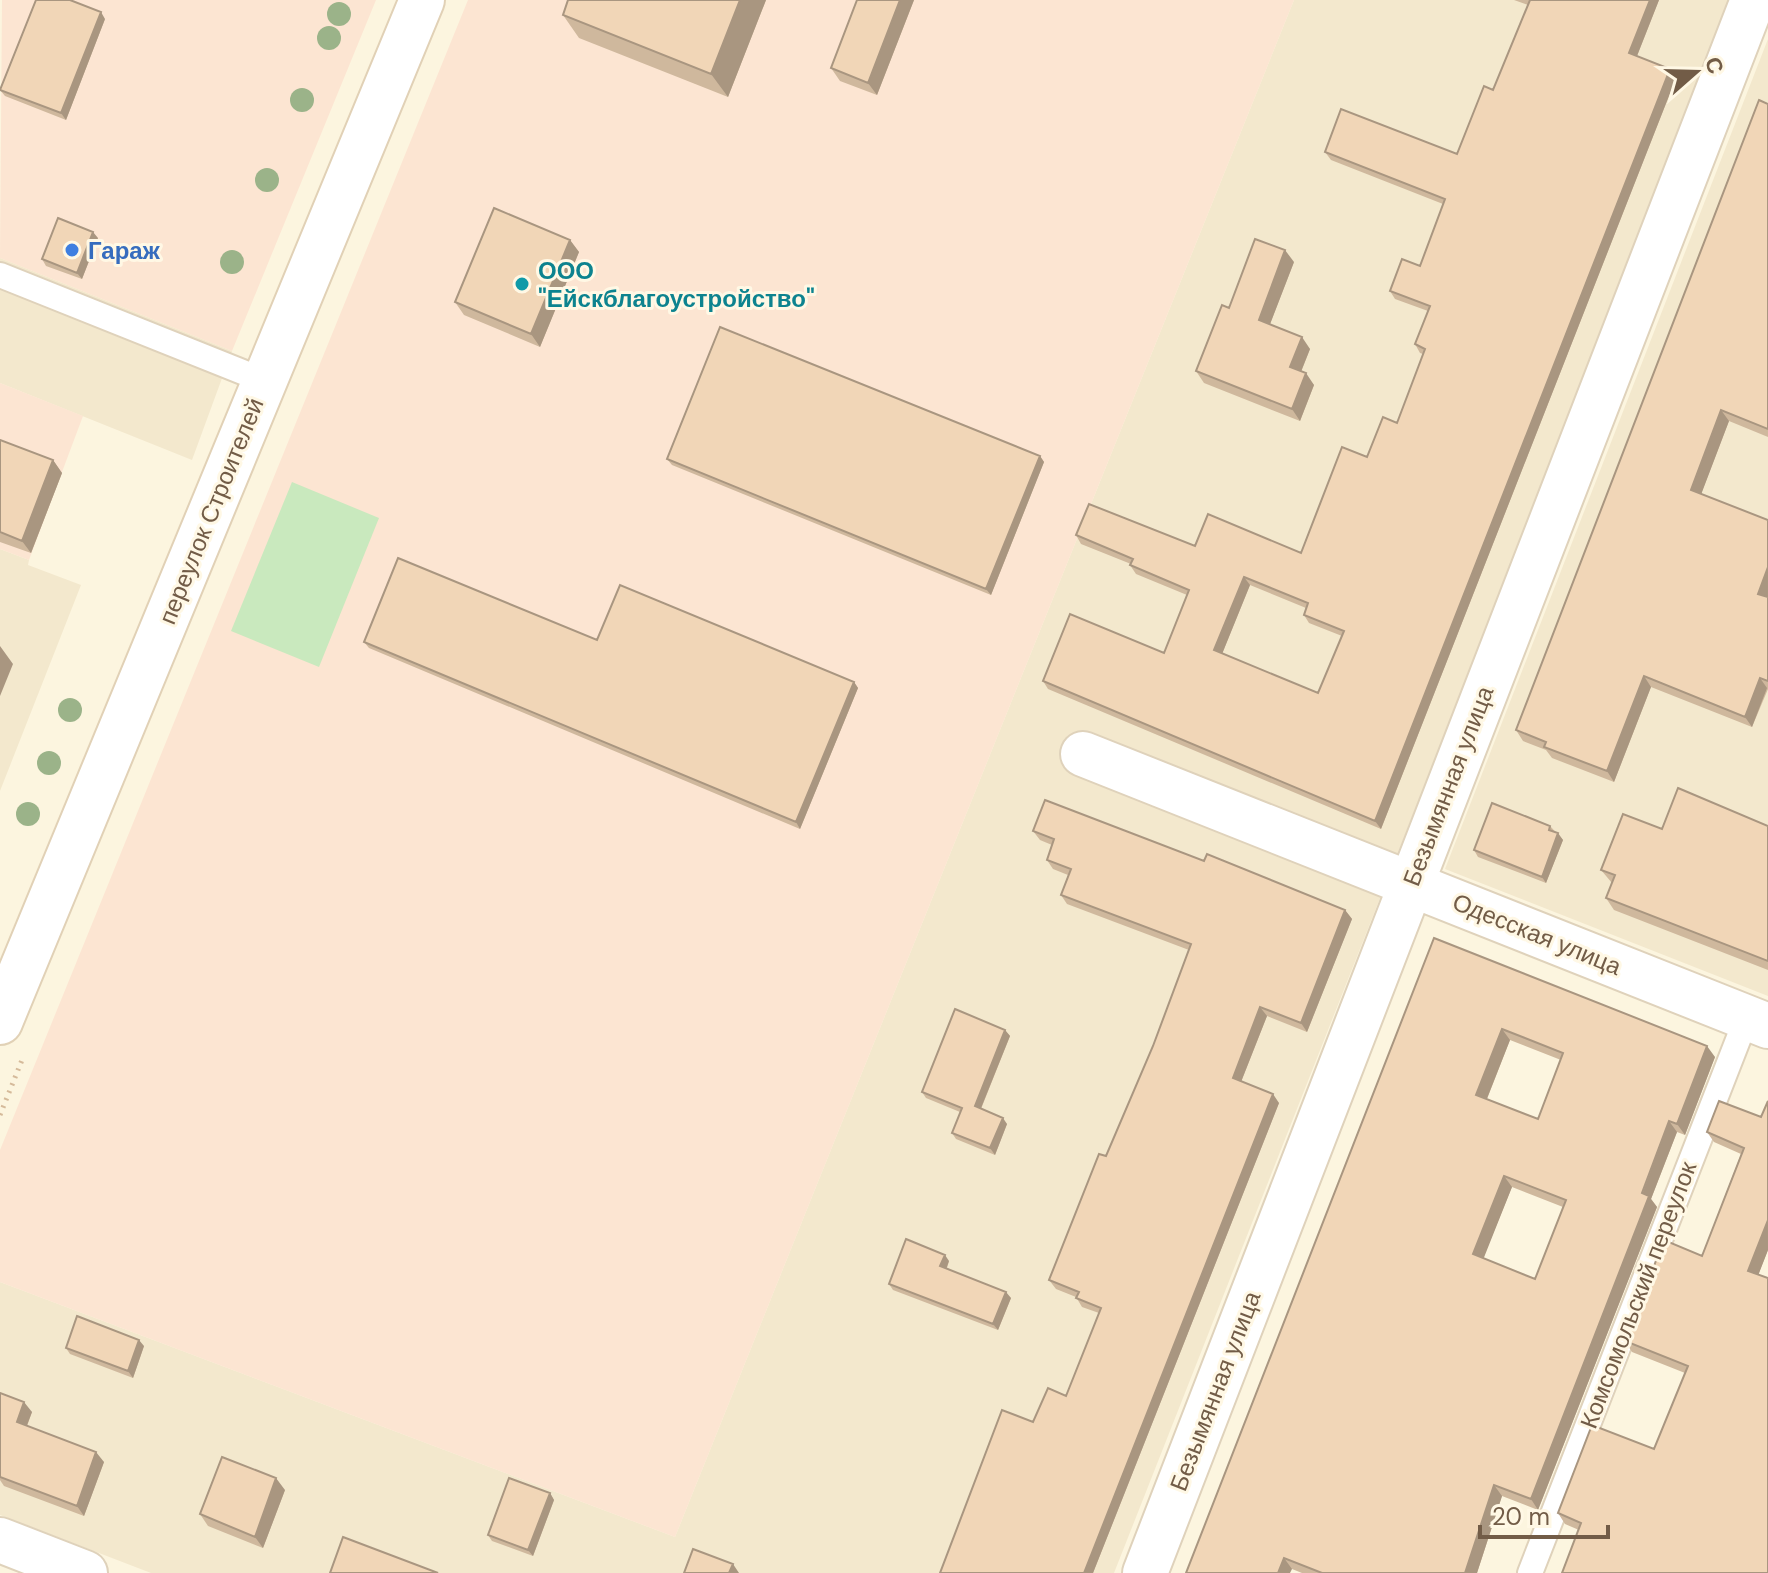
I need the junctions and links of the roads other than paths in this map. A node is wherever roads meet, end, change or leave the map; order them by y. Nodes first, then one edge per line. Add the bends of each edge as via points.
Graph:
1 (422, 0) edge
2 (1753, 0) edge
3 (0, 275) edge
4 (265, 381) junction
5 (1083, 754) dead end
6 (1410, 884) junction
7 (0, 1022) edge
8 (1758, 1022) edge
9 (0, 1540) edge
10 (85, 1573) edge
11 (1145, 1573) edge
12 (1530, 1573) edge

1 - 4 street, переулок Строителей
2 - 6 street, Безымянная улица
3 - 4 lane
4 - 7 street, переулок Строителей
5 - 6 street, Одесская улица
6 - 8 street, Одесская улица
6 - 11 street, Безымянная улица
8 - 12 lane, Комсомольский переулок
9 - 10 street

